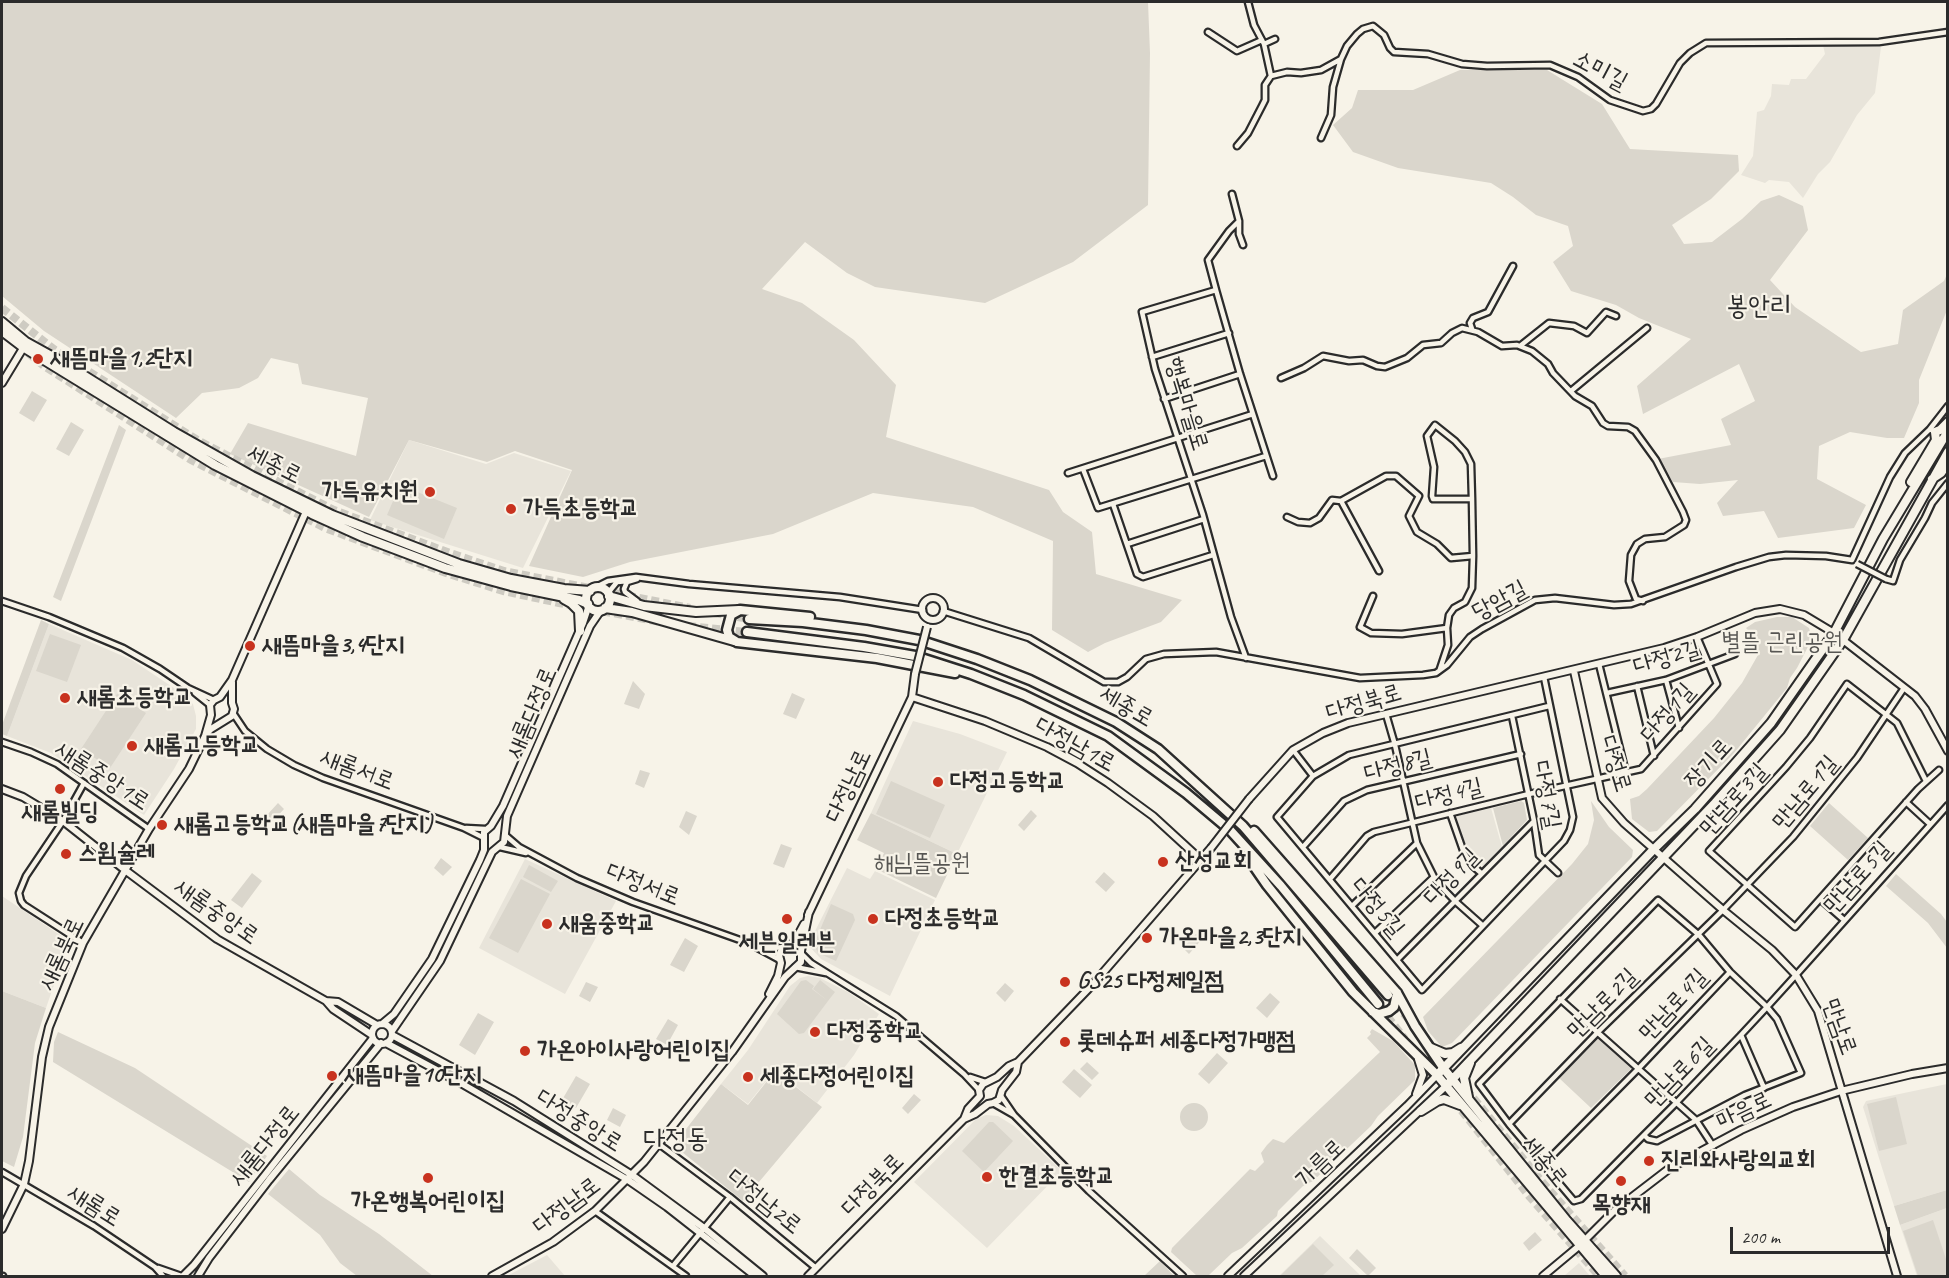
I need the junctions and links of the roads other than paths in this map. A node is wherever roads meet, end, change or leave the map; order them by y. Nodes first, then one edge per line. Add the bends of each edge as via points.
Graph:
1 (1248, 2) edge
2 (1208, 32) dead end
3 (1947, 32) edge
4 (1275, 39) dead end
5 (1263, 42) junction
6 (1341, 59) junction
7 (1270, 76) junction
8 (1321, 138) dead end
9 (1237, 146) dead end
10 (1232, 194) dead end
11 (1239, 221) junction
12 (1243, 245) dead end
13 (1513, 266) dead end
14 (1216, 290) junction
15 (1616, 316) dead end
16 (2, 322) edge
17 (1647, 328) dead end
18 (1472, 329) junction
19 (2, 331) edge
20 (1229, 333) junction
21 (25, 345) junction
22 (1520, 346) junction
23 (1152, 357) junction
24 (1240, 374) junction
25 (1281, 378) dead end
26 (2, 383) edge
27 (1570, 391) junction
28 (1164, 399) junction
29 (1947, 406) edge
30 (1253, 414) junction
31 (1947, 422) edge
32 (1932, 430) junction
33 (1947, 432) edge
34 (1177, 438) junction
35 (1947, 452) edge
36 (1266, 456) junction
37 (1947, 463) edge
38 (1083, 469) junction
39 (1068, 473) dead end
40 (1274, 476) dead end
41 (1191, 479) junction
42 (1931, 480) junction
43 (1947, 483) edge
44 (1419, 496) junction
45 (1433, 499) junction
46 (1472, 499) junction
47 (1341, 501) junction
48 (1113, 504) junction
49 (308, 507) junction
50 (1287, 517) dead end
51 (1204, 519) junction
52 (1883, 539) junction
53 (1127, 544) junction
54 (1213, 555) junction
55 (1473, 556) junction
56 (1855, 562) junction
57 (1379, 571) dead end
58 (644, 578) junction
59 (637, 579) junction
60 (593, 589) junction
61 (609, 594) junction
62 (1373, 596) dead end
63 (562, 598) junction
64 (2, 601) edge
65 (1643, 601) junction
66 (588, 604) junction
67 (644, 606) junction
68 (603, 609) junction
69 (740, 610) junction
70 (923, 610) junction
71 (944, 611) junction
72 (749, 619) tunnel mouth
73 (930, 619) junction
74 (1447, 628) junction
75 (580, 631) junction
76 (747, 632) tunnel mouth
77 (1834, 633) junction
78 (1697, 637) junction
79 (1843, 640) junction
80 (737, 642) junction
81 (1735, 654) dead end
82 (1246, 658) junction
83 (1599, 664) junction
84 (1709, 665) junction
85 (1440, 670) junction
86 (1574, 671) junction
87 (1544, 677) junction
88 (1030, 680) junction
89 (1666, 680) junction
90 (232, 681) junction
91 (999, 684) junction
92 (1637, 686) junction
93 (1904, 688) junction
94 (1607, 693) junction
95 (912, 698) junction
96 (215, 701) junction
97 (232, 703) junction
98 (1549, 706) junction
99 (1386, 714) junction
100 (211, 715) junction
101 (1888, 715) junction
102 (231, 716) junction
103 (1512, 716) junction
104 (222, 722) junction
105 (1679, 728) junction
106 (205, 736) junction
107 (2, 742) edge
108 (1395, 745) junction
109 (1293, 750) junction
110 (1947, 751) edge
111 (1521, 754) junction
112 (1654, 756) junction
113 (1939, 770) dead end
114 (1626, 773) junction
115 (1313, 776) junction
116 (1597, 779) junction
117 (1926, 781) junction
118 (84, 783) junction
119 (1404, 783) junction
120 (1567, 786) junction
121 (2, 789) edge
122 (1529, 794) junction
123 (1906, 802) junction
124 (1947, 805) edge
125 (1450, 813) junction
126 (63, 821) junction
127 (1534, 821) junction
128 (1413, 822) junction
129 (1930, 824) junction
130 (464, 828) junction
131 (488, 828) junction
132 (149, 829) junction
133 (505, 834) junction
134 (483, 840) junction
135 (1417, 843) junction
136 (498, 847) junction
137 (1303, 847) junction
138 (1654, 849) junction
139 (535, 855) junction
140 (1663, 858) junction
141 (1201, 860) junction
142 (1545, 861) junction
143 (125, 870) junction
144 (1481, 873) junction
145 (1558, 873) dead end
146 (1434, 877) junction
147 (1330, 879) junction
148 (1747, 885) junction
149 (1820, 899) junction
150 (1455, 901) junction
151 (1352, 906) junction
152 (1723, 910) junction
153 (809, 912) junction
154 (1844, 920) junction
155 (1482, 926) junction
156 (1375, 933) junction
157 (1699, 935) junction
158 (740, 940) junction
159 (83, 943) junction
160 (788, 946) junction
161 (801, 953) junction
162 (1397, 960) junction
163 (780, 962) junction
164 (794, 968) junction
165 (1730, 972) junction
166 (829, 974) junction
167 (1796, 975) junction
168 (1393, 994) junction
169 (1560, 999) junction
170 (326, 1000) junction
171 (1767, 1007) junction
172 (762, 1008) junction
173 (1375, 1008) junction
174 (380, 1025) junction
175 (1598, 1032) junction
176 (392, 1033) junction
177 (1741, 1035) junction
178 (373, 1036) junction
179 (1473, 1040) junction
180 (383, 1043) junction
181 (1425, 1043) junction
182 (1479, 1050) junction
183 (1413, 1051) junction
184 (1018, 1062) junction
185 (1639, 1068) junction
186 (1947, 1068) edge
187 (1440, 1072) junction
188 (964, 1074) junction
189 (988, 1081) junction
190 (1449, 1083) junction
191 (1479, 1084) joint
192 (1764, 1088) junction
193 (1841, 1091) junction
194 (980, 1093) junction
195 (1001, 1093) junction
196 (1677, 1102) junction
197 (991, 1104) junction
198 (1466, 1104) junction
199 (1407, 1106) junction
200 (1421, 1111) junction
201 (1014, 1115) junction
202 (964, 1119) junction
203 (1696, 1120) junction
204 (1509, 1124) junction
205 (1644, 1135) junction
206 (659, 1144) junction
207 (1713, 1146) junction
208 (1544, 1164) junction
209 (2, 1172) edge
210 (630, 1178) junction
211 (24, 1184) junction
212 (730, 1197) junction
213 (595, 1210) junction
214 (2, 1229) edge
215 (702, 1231) junction
216 (1581, 1243) junction
217 (672, 1266) junction
218 (155, 1267) junction
219 (816, 1268) junction
220 (163, 1276) edge
221 (181, 1276) edge
222 (190, 1276) edge
223 (198, 1276) edge
224 (492, 1276) edge
225 (686, 1276) edge
226 (755, 1276) edge
227 (763, 1276) edge
228 (808, 1276) edge
229 (1183, 1276) edge
230 (1228, 1276) edge
231 (1244, 1276) edge
232 (1543, 1276) edge
233 (1606, 1276) edge
234 (1616, 1276) edge
235 (1897, 1276) edge

1 - 5 street
2 - 5 street via 1238,51
3 - 6 street, 소미길 via 1879,42 1706,43 1680,63 1656,104 1643,111 1610,100 1578,77 1550,65 1462,64 1428,54 1394,52 1373,26 1357,34
4 - 5 street
5 - 7 street
6 - 7 street via 1321,70
6 - 8 street, 소미길 via 1330,115
7 - 9 street via 1265,100
10 - 11 street
11 - 12 street
11 - 14 street via 1208,260
13 - 18 street via 1488,312 1473,318
14 - 20 street
14 - 23 street, 행복마을로 via 1142,312
15 - 22 street via 1606,312 1587,333 1574,326 1549,323
16 - 21 main road, 세종로
17 - 27 street
18 - 22 street via 1502,346
18 - 25 street via 1457,330 1440,343 1423,345 1407,358 1385,367 1363,360 1323,356
19 - 21 main road, 세종로
20 - 23 street
20 - 24 street
21 - 26 street
21 - 49 main road, 세종로 via 214,465
22 - 27 street via 1542,358
23 - 28 street, 행복마을로
24 - 28 street
24 - 30 street
27 - 65 street via 1592,406 1603,423 1635,431 1656,460 1686,520 1665,537 1645,538 1631,555 1629,581 1636,599
28 - 34 street, 행복마을로
29 - 32 street
30 - 34 street
30 - 36 street
31 - 32 main road via 1940,430
32 - 52 main road via 1936,440 1884,527
32 - 56 street via 1905,453 1890,477
33 - 52 main road, 장기로
34 - 38 street
34 - 41 street, 행복마을로
35 - 42 main road, 장기로
36 - 40 street
36 - 41 street
37 - 42 main road
38 - 39 street
38 - 48 street via 1098,508
41 - 48 street
41 - 51 street, 행복마을로
42 - 79 main road, 장기로
43 - 56 street, 당암길, bridge via 1900,560 1893,582
44 - 45 street
44 - 47 street via 1396,476 1386,476
44 - 55 street via 1409,516 1417,532 1450,558
45 - 46 street
45 - 46 street via 1434,467 1427,436 1435,425 1455,441 1471,464
46 - 55 street
47 - 50 street via 1332,500 1319,518 1310,523
47 - 57 street
48 - 53 street
49 - 60 main road, 세종로 via 459,564 511,579 564,589
49 - 63 main road, 세종로 via 363,537 445,568
49 - 90 street
51 - 53 street
51 - 54 street, 행복마을로
52 - 77 main road, 장기로
53 - 54 street via 1137,574 1143,577
54 - 82 street, 행복마을로
55 - 74 street via 1472,588 1465,602 1449,615
56 - 65 street, 당암길 via 1826,556 1769,557
58 - 59 street
58 - 60 street via 608,581
58 - 70 street via 840,597
59 - 61 street via 617,582
59 - 67 street via 627,582 624,589
60 - 61 main road via 604,588
60 - 66 main road via 587,595
61 - 67 main road
61 - 68 main road
62 - 74 street via 1360,627 1371,633 1402,634
63 - 66 main road, 세종로
63 - 75 main road via 579,611
64 - 96 street via 49,616 123,648
65 - 85 street, 당암길 via 1622,605 1555,598 1535,600 1470,637
66 - 68 main road via 595,610
66 - 75 street, 새롬다정로
67 - 69 main road via 696,612
68 - 80 main road via 632,612
68 - 133 street, 새롬다정로 via 590,626 526,772 507,816
69 - 80 highway via 731,615 727,627 729,636
69 - 88 highway via 908,633 975,652
70 - 71 street via 933,598 942,603
70 - 73 street
71 - 73 street via 938,619
71 - 82 street via 1029,638 1104,682 1118,682 1146,659 1164,654 1216,652
72 - 88 highway, 세종로 via 845,627 919,640
73 - 95 street, 다정남로, bridge
74 - 85 street via 1448,645
75 - 131 street, 새롬다정로 via 503,806
76 - 91 highway, 세종로 via 915,656
77 - 78 street, 다정북로 via 1804,615 1780,609 1755,613
77 - 79 street, 다정북로
77 - 138 main road, 장기로 via 1771,723
78 - 83 street, 다정북로
78 - 84 street, 다정1길
79 - 93 street, 다정북로
79 - 140 main road, 장기로 via 1780,730
80 - 91 highway via 877,658
81 - 84 street, 다정2길
82 - 85 street via 1360,678 1423,675
83 - 86 street, 다정북로
83 - 94 street
84 - 89 street, 다정2길
84 - 105 street, 다정1길 via 1717,684
86 - 87 street, 다정북로
86 - 116 street, 다정로
87 - 98 street, 다정5길
87 - 99 street, 다정북로
88 - 168 highway, 세종로 via 1116,722 1158,749 1227,805 1256,833
89 - 92 street, 다정2길
89 - 105 street
90 - 96 street
90 - 97 street
91 - 173 highway, 세종로 via 1108,736 1177,785 1230,830 1315,947 1353,992
92 - 94 street, 다정2길
92 - 112 street
93 - 101 street, 만남로1길
93 - 110 street, 다정북로 via 1925,709
94 - 114 street
95 - 141 street, 다정남1로 via 985,721 1077,763 1146,811
95 - 153 street, 다정남로
96 - 97 street via 226,698
96 - 100 street
97 - 102 street
98 - 103 street, 다정5길
98 - 120 street, 다정5길
99 - 108 street
99 - 109 street, 다정북로 via 1348,723
100 - 104 street
100 - 106 street, 새롬북로
101 - 117 street, 만남로3길 via 1900,728
101 - 148 street, 만남로1길 via 1823,802
101 - 148 street, 만남로3길 via 1847,684 1810,738 1709,851
102 - 104 street
102 - 130 street, 새롬서로 via 245,731 285,759 323,778
103 - 108 street, 다정5길
103 - 111 street, 다정7길
104 - 106 street
105 - 112 street, 다정1길
106 - 132 street, 새롬북로 via 189,769
107 - 118 street, 새롬중앙1로 via 57,764
108 - 115 street, 다정5길 via 1349,755
108 - 119 street
109 - 115 street
109 - 141 street, 다정북로, bridge
111 - 119 street, 다정8길
111 - 122 street, 다정7길
112 - 114 street, 다정1길 via 1641,769
113 - 117 street, 만남로3길
114 - 116 street, 다정1길
115 - 137 street, 다정5길 via 1277,817
116 - 120 street, 다정4길
116 - 138 street, 다정로 via 1602,798 1624,824
117 - 123 street, 만남로3길
118 - 126 street
118 - 132 street, 새롬중앙1로
119 - 128 street
119 - 137 street, 다정8길 via 1350,797
120 - 122 street, 다정4길
120 - 142 street, 다정5길 via 1573,817 1570,830
121 - 126 street, 새롬중앙로
122 - 125 street, 다정4길
122 - 127 street, 다정7길
123 - 129 street
123 - 149 street, 만남로3길
124 - 129 street, 만남로5길
125 - 128 street, 다정4길
125 - 144 street via 1464,853
126 - 143 street, 새롬중앙로
126 - 159 street via 19,893 24,905
127 - 142 street, 다정7길 via 1537,851
127 - 144 street, 다정9길
128 - 135 street
128 - 147 street, 다정4길 via 1367,836
129 - 154 street, 만남로5길
130 - 131 street
130 - 134 street, 새롬서로
131 - 133 street via 497,826
131 - 134 street
132 - 143 street, 새롬북로
133 - 136 street
133 - 139 street
134 - 136 street via 488,847
134 - 174 street via 480,860 432,959 394,1014
135 - 146 street
135 - 151 street
136 - 139 street
136 - 176 street via 440,961
137 - 147 street, 다정5길
138 - 140 street, 만남로
138 - 179 main road, 장기로
139 - 158 street, 다정서로 via 633,902
140 - 152 street, 만남로
140 - 182 main road, 장기로
141 - 184 street, 다정북로 via 1094,983
142 - 145 street, 다정7길
142 - 155 street, 다정5길
143 - 159 street, 새롬북로
143 - 170 street, 새롬중앙로 via 217,939
144 - 150 street, 다정9길
146 - 150 street
146 - 156 street
147 - 151 street, 다정5길
148 - 149 street, 만남로3길 via 1796,927
148 - 152 street, 만남로1길
149 - 154 street
150 - 155 street
150 - 162 street, 다정9길
151 - 156 street, 다정5길
152 - 157 street, 만남로2길
152 - 167 street, 만남로
153 - 160 street via 798,937
153 - 161 street
154 - 167 street, 만남로5길
155 - 162 street, 다정5길 via 1422,990
156 - 162 street, 다정5길
157 - 165 street, 만남로4길
157 - 169 street, 만남로4길 via 1658,900
157 - 175 street, 만남로2길
158 - 160 street via 772,948
158 - 163 street via 770,953
159 - 211 street, 새롬북로 via 49,1027
160 - 161 street via 795,946
160 - 163 street via 779,955
161 - 164 street via 801,962
161 - 166 street
163 - 164 street
163 - 172 street via 778,976
164 - 166 street
164 - 172 street
165 - 171 street
165 - 185 street, 만남로4길
166 - 188 street via 886,1008
167 - 171 street, 만남로6길
167 - 193 street, 만남로 via 1818,1011
168 - 173 highway via 1394,1007 1389,1011 1379,1014
168 - 181 highway, 세종로
169 - 175 street
169 - 191 street, 만남로4길
170 - 174 street, 새롬중앙로 via 338,1002
170 - 178 street, 새롬중앙로
171 - 177 street, 만남로6길
171 - 192 street, 만남로6길 via 1777,1018 1801,1073
172 - 206 street, 다정남로
173 - 183 highway, 세종로
174 - 176 street, 다정중앙로 via 386,1025
174 - 178 street, 새롬다정로
175 - 185 street
175 - 204 street, 만남로2길
176 - 180 street, 새롬다정로
176 - 210 street, 다정중앙로 via 514,1101
177 - 192 street, 만남로6길
177 - 196 street, 만남로6길
178 - 180 street, 다정중앙로
178 - 221 street, 새롬다정로 via 194,1265
179 - 181 main road via 1445,1054
179 - 187 main road, 장기로
180 - 210 street, 다정중앙로
180 - 223 street, 새롬다정로 via 269,1180
181 - 187 highway, 세종로
182 - 190 main road, 장기로
182 - 198 main road via 1464,1078
183 - 187 highway, 세종로
183 - 199 street via 1423,1074 1419,1090
184 - 189 street
184 - 195 street via 1016,1072
185 - 196 street
185 - 208 street, 만남로4길
186 - 193 street, 마음로
187 - 190 main road, 세종로
187 - 199 street, 가름로
188 - 189 street
188 - 194 street
189 - 194 street
189 - 195 street via 998,1083
190 - 198 main road, 세종로
190 - 200 street, 가름로
191 - 204 street, 만남로6길
192 - 203 street, 만남로6길
193 - 207 street, 마음로 via 1793,1107
193 - 235 street, 만남로
194 - 197 street
194 - 202 street
195 - 197 street
195 - 201 street
196 - 203 street
196 - 205 street, 만남로6길
197 - 201 street
197 - 202 street
198 - 200 main road via 1444,1099
198 - 216 main road, 세종로
199 - 230 street, 가름로
200 - 231 street, 가름로
201 - 229 street via 1089,1191
202 - 219 street, 다정북로
203 - 205 street, 만남로6길 via 1657,1141
203 - 207 street
204 - 208 street, 만남로6길
205 - 208 street, 만남로6길 via 1578,1201
206 - 210 street, 다정남로
206 - 212 street, 다정남2로
207 - 216 street, 마음로 via 1670,1168 1614,1211
209 - 211 street, 새롬로
210 - 213 street, 다정남로
210 - 215 street, 다정중앙로
211 - 214 street, 새롬북로
211 - 218 street, 새롬로
212 - 215 street
212 - 219 street, 다정남2로
213 - 217 street
213 - 224 street, 다정남로 via 553,1242
215 - 217 street
215 - 226 street, 다정중앙로
215 - 227 street, 다정중앙로
216 - 232 street, 마음로
216 - 233 main road, 세종로
216 - 234 main road, 세종로
217 - 225 street
218 - 220 street, 새롬로
218 - 221 street
219 - 228 street, 다정북로
221 - 222 street

